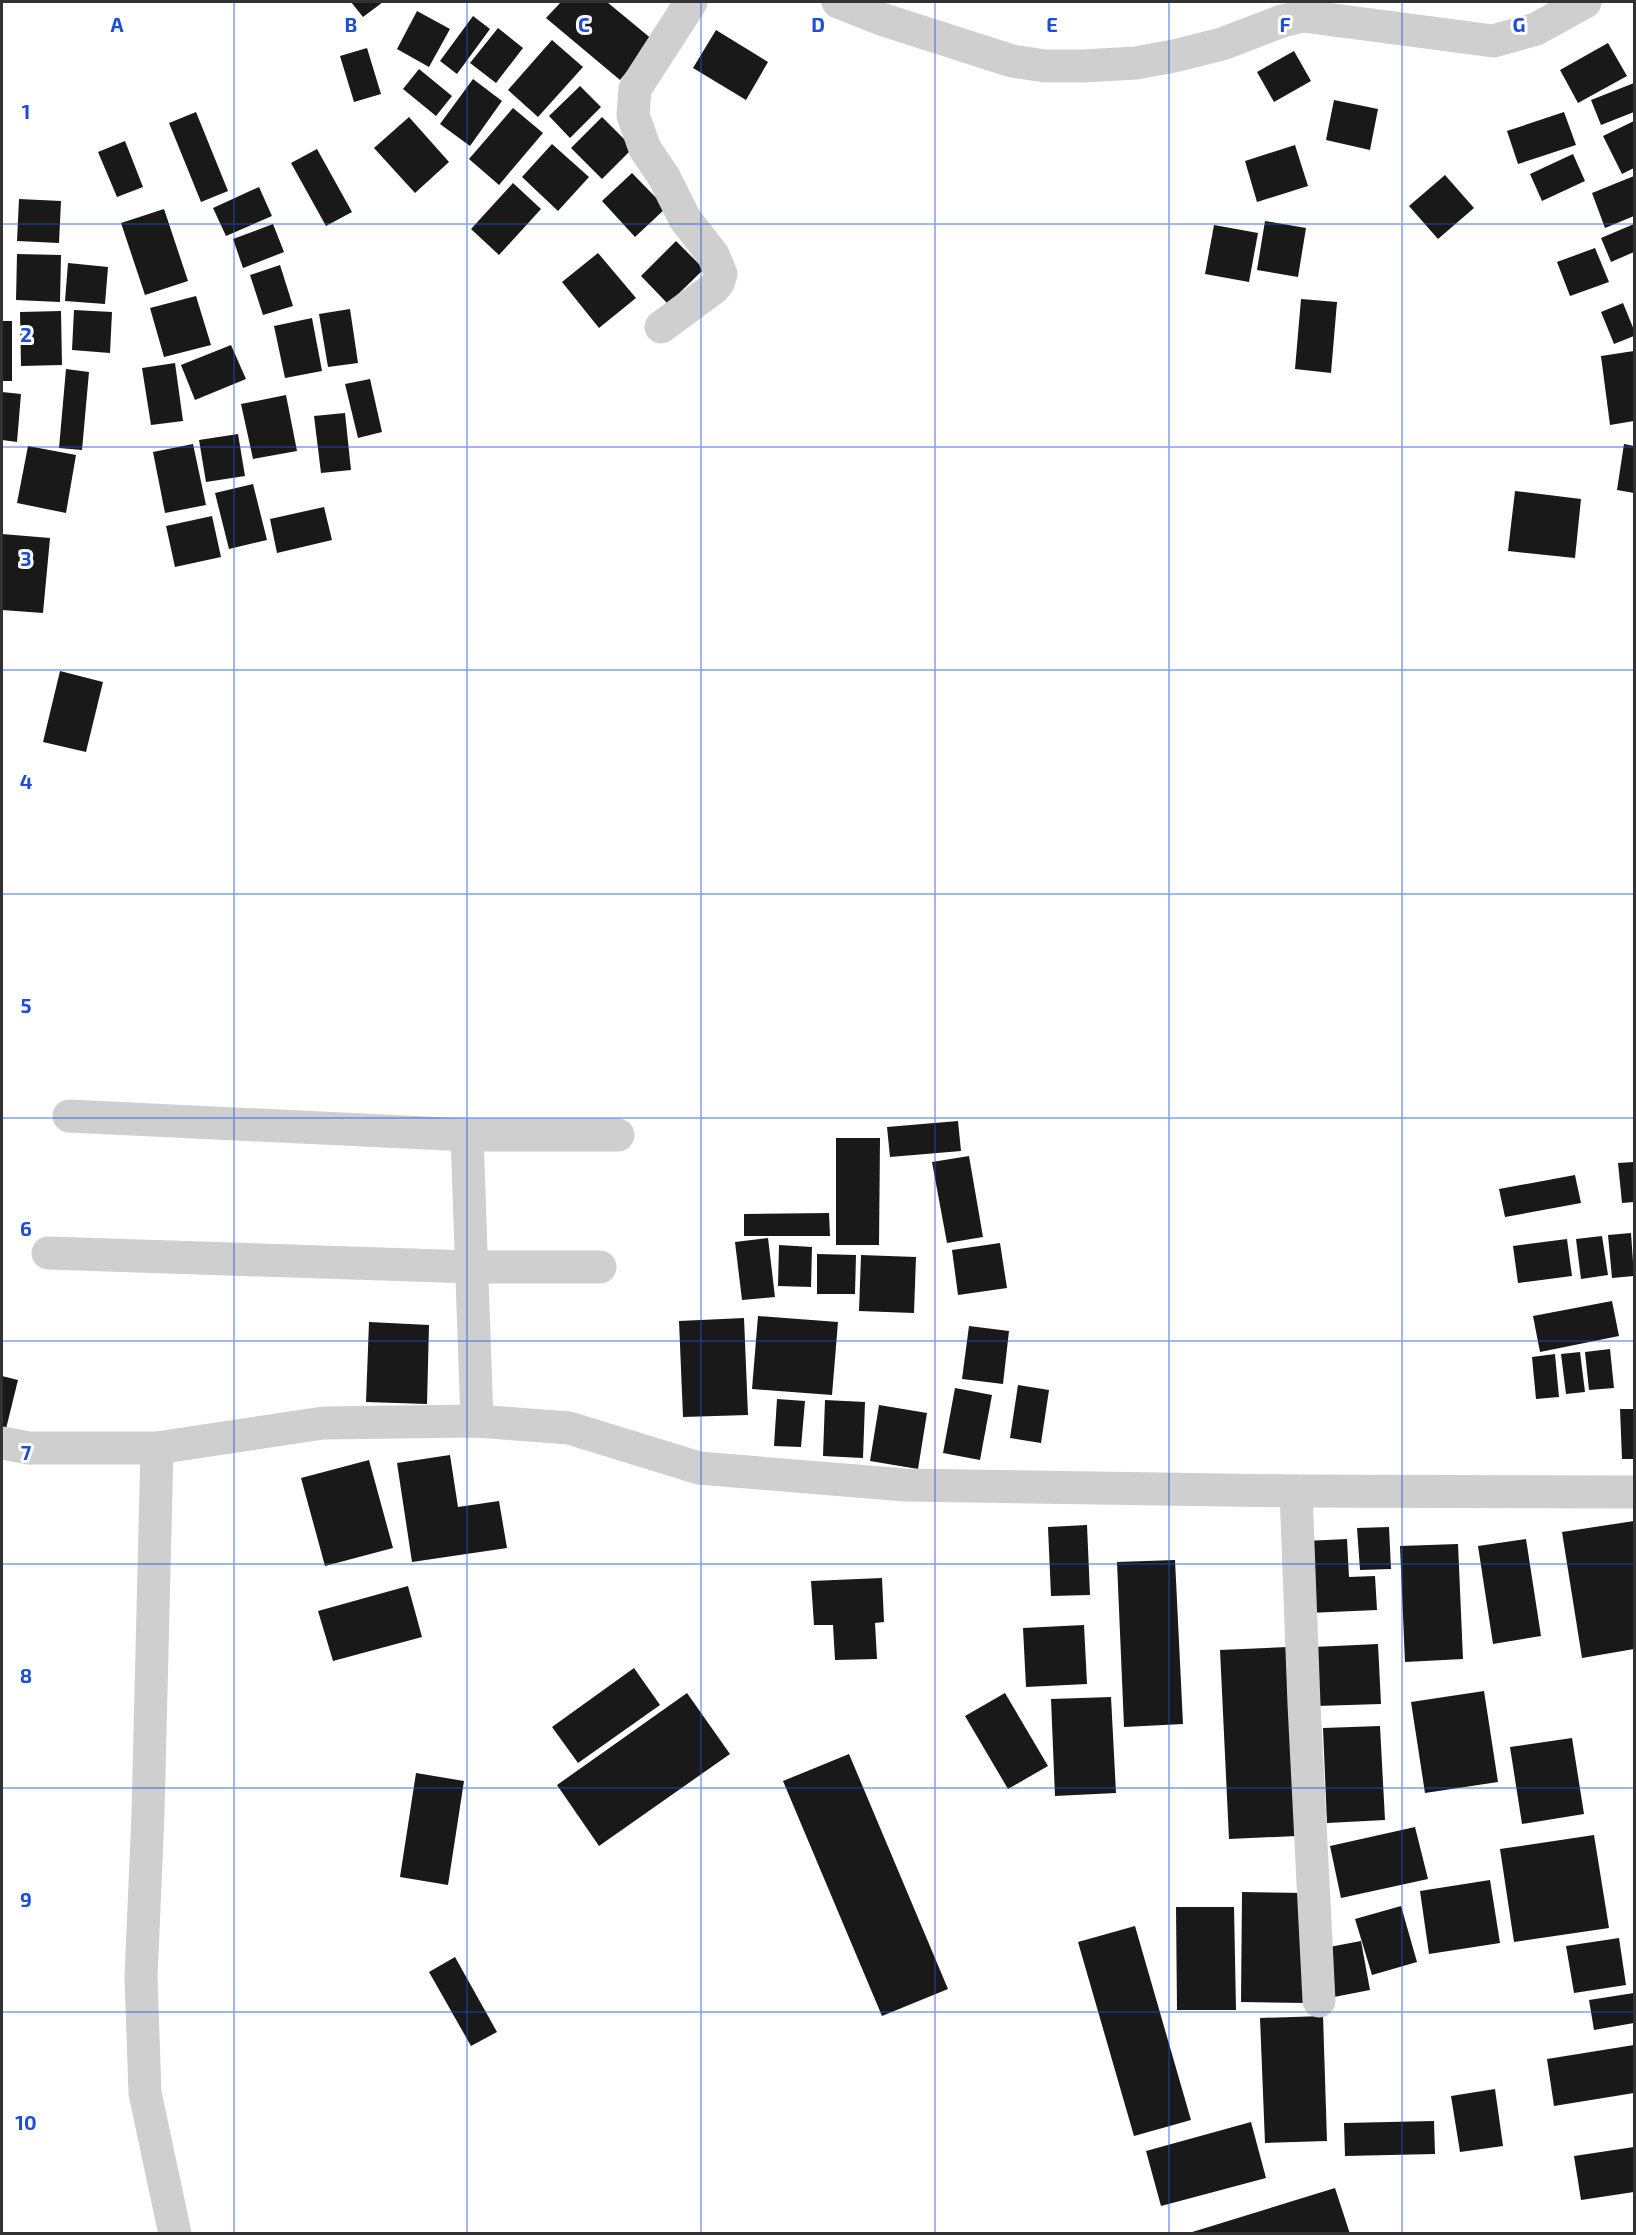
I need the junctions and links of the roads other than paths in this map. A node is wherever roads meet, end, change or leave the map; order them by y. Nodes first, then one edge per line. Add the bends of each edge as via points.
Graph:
1 (691, 2) edge
2 (1585, 2) edge
3 (858, 5) edge
4 (661, 327) dead end
5 (69, 1116) dead end
6 (467, 1135) junction
7 (618, 1136) dead end
8 (48, 1253) dead end
9 (472, 1267) junction
10 (600, 1267) dead end
11 (477, 1421) junction
12 (2, 1443) edge
13 (157, 1448) junction
14 (1296, 1491) junction
15 (1635, 1492) edge
16 (1319, 2001) dead end
17 (175, 2234) edge

1 - 4 street via 635,90 633,115 645,149 685,219 713,255 720,274 714,288
2 - 3 street via 1536,29 1493,41 1303,16 1174,56 1083,66 1012,61
5 - 6 street
6 - 7 street
6 - 9 street
8 - 9 street
9 - 10 street
9 - 11 street
11 - 13 street via 323,1423
11 - 14 street via 569,1428 699,1468 905,1485
12 - 13 street via 29,1448
13 - 17 street via 142,1998 145,2093
14 - 15 street
14 - 16 street

